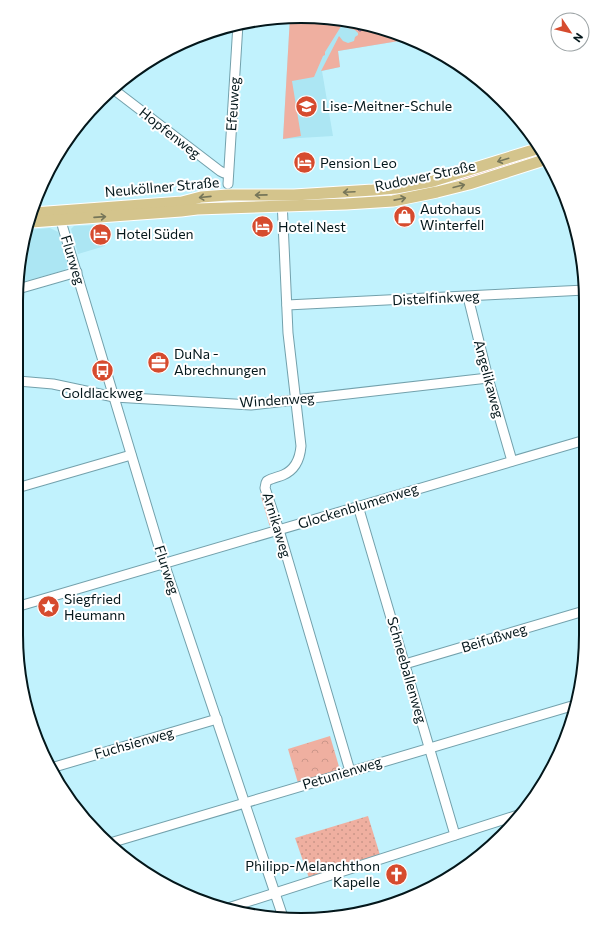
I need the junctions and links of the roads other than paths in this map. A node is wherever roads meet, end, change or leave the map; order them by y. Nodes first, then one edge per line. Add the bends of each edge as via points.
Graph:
1 (238, 30) edge
2 (117, 92) edge
3 (534, 150) edge
4 (541, 161) edge
5 (228, 173) junction
6 (433, 181) junction
7 (228, 190) junction
8 (435, 192) junction
9 (281, 195) junction
10 (294, 195) joint
11 (228, 207) junction
12 (282, 207) junction
13 (38, 213) edge
14 (61, 215) junction
15 (35, 221) edge
16 (77, 272) junction
17 (24, 286) edge
18 (578, 290) edge
19 (468, 297) junction
20 (286, 305) junction
21 (488, 378) junction
22 (23, 381) edge
23 (114, 397) junction
24 (296, 399) junction
25 (579, 442) edge
26 (131, 455) junction
27 (512, 461) junction
28 (23, 486) edge
29 (358, 506) junction
30 (279, 530) junction
31 (165, 564) junction
32 (23, 605) edge
33 (579, 612) edge
34 (405, 664) junction
35 (570, 706) edge
36 (216, 719) junction
37 (429, 747) junction
38 (56, 767) edge
39 (350, 771) junction
40 (244, 803) junction
41 (511, 817) edge
42 (455, 835) junction
43 (115, 841) edge
44 (275, 893) junction
45 (236, 906) edge
46 (281, 912) edge

1 - 5 street, Efeuweg
2 - 5 street, Hopfenweg via 220,171
3 -> 6 main road, Rudower Straße
8 -> 4 main road, Rudower Straße
5 - 7 street, Efeuweg
6 - 8 main road
6 -> 10 main road, Rudower Straße via 396,188
9 -> 7 main road, Neuköllner Straße
7 - 11 street, Efeuweg
7 -> 14 main road, Neuköllner Straße via 182,202
12 -> 8 main road, Rudower Straße via 393,201
9 - 10 main road, Neuköllner Straße
9 - 12 street, Arnikaweg
11 - 12 main road, Neuköllner Straße
14 -> 11 main road, Neuköllner Straße
12 - 20 street, Arnikaweg
13 - 14 main road, Neuköllner Straße
14 - 15 main road, Neuköllner Straße
14 - 16 street, Flurweg
16 - 17 street
16 - 23 street, Flurweg
18 - 19 street, Distelfinkweg
19 - 20 street, Distelfinkweg
19 - 21 street, Angelikaweg
20 - 24 street, Arnikaweg
21 - 24 street, Windenweg
21 - 27 street, Angelikaweg
22 - 23 street, Windenweg via 52,384
23 - 24 street, Windenweg via 251,404
23 - 26 street, Flurweg
24 - 30 street, Arnikaweg via 301,438 300,456 288,472 267,481 265,485
25 - 27 street, Glockenblumenweg
26 - 28 street
26 - 31 street, Flurweg
27 - 29 street, Glockenblumenweg
29 - 30 street, Glockenblumenweg
29 - 34 street, Schneeballenweg
30 - 31 street, Glockenblumenweg
30 - 39 street, Arnikaweg
31 - 32 street, Glockenblumenweg
31 - 36 street, Flurweg
33 - 34 street, Beifußweg
34 - 37 street, Schneeballenweg
35 - 37 street, Petunienweg
36 - 38 street, Fuchsienweg
36 - 40 street, Flurweg
37 - 39 street, Petunienweg
37 - 42 street, Schneeballenweg
39 - 40 street, Petunienweg
40 - 43 street, Petunienweg
40 - 44 street, Flurweg
41 - 42 street
42 - 44 street
44 - 45 street
44 - 46 street, Flurweg

